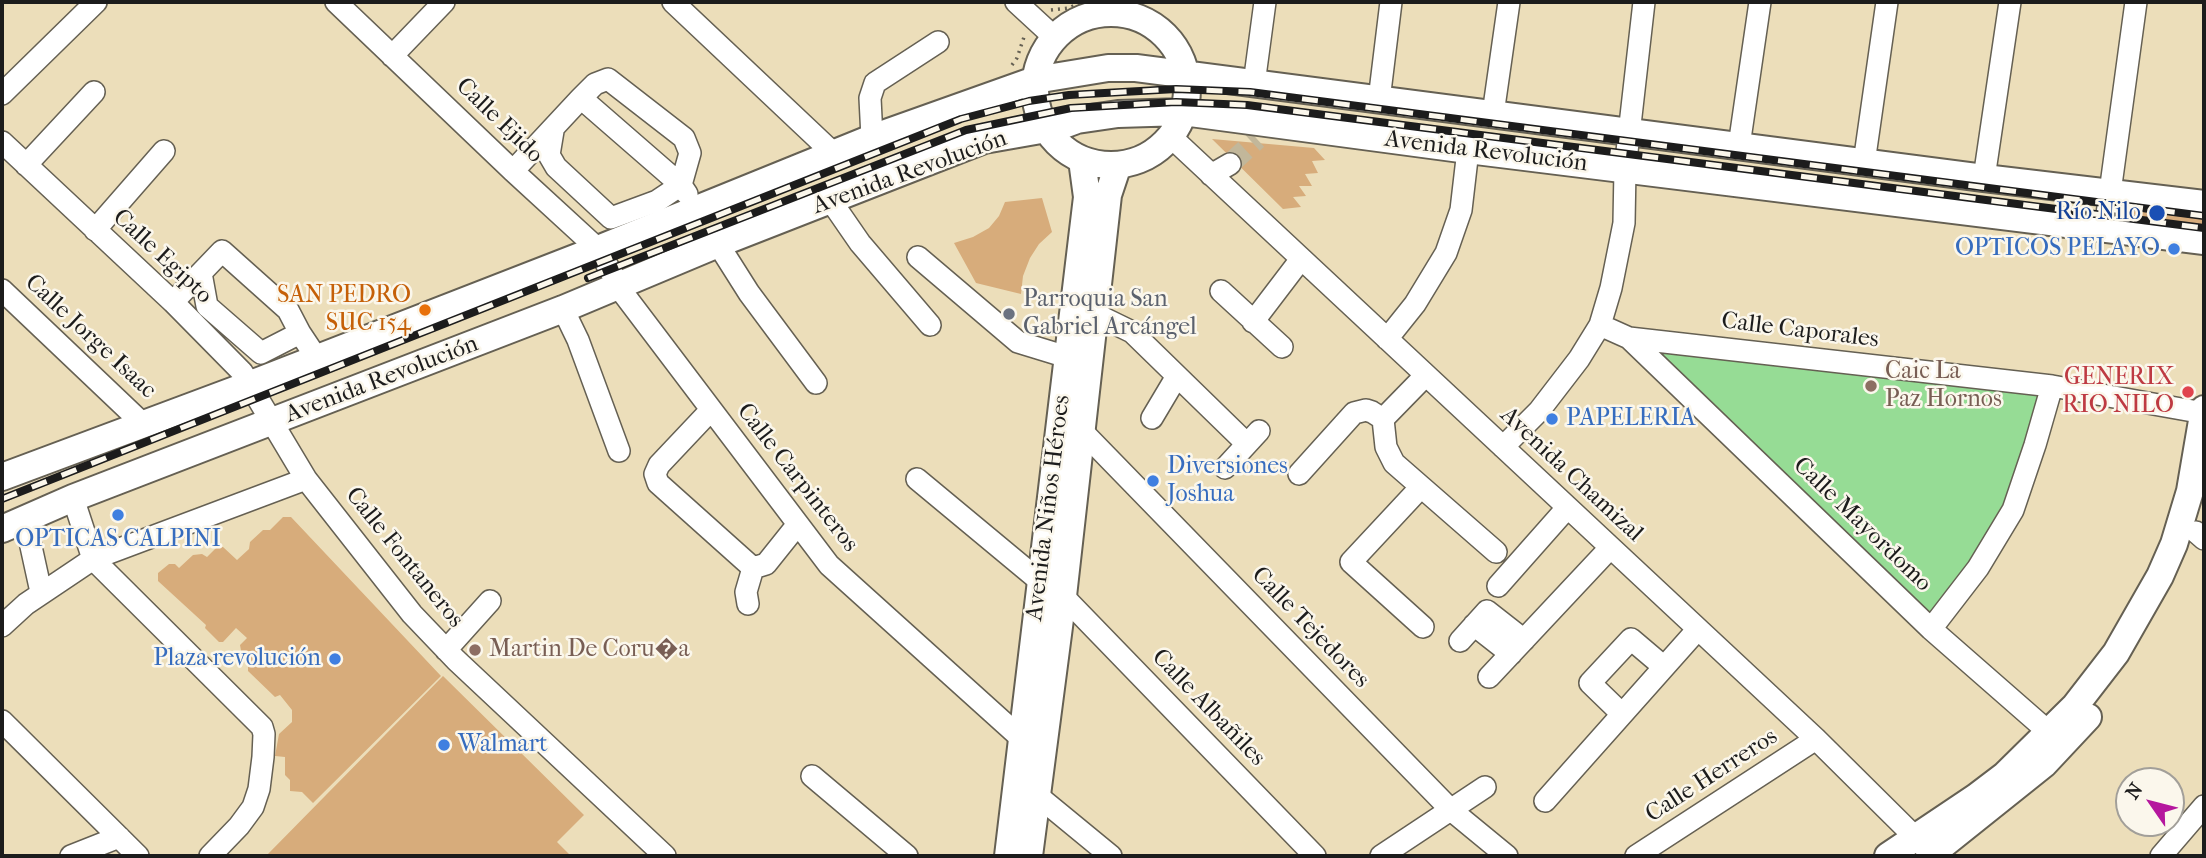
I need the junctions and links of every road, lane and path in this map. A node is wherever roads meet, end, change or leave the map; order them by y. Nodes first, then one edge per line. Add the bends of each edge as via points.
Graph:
1 (96, 2) edge
2 (336, 2) edge
3 (444, 2) edge
4 (673, 2) edge
5 (1146, 2) edge
6 (1265, 2) edge
7 (1391, 2) edge
8 (1508, 2) edge
9 (1644, 2) edge
10 (1760, 2) edge
11 (1888, 2) edge
12 (2010, 2) edge
13 (2136, 2) edge
14 (1086, 7) edge
15 (1023, 8) edge
16 (1159, 29) junction
17 (1055, 37) junction
18 (938, 42) dead end
19 (392, 56) junction
20 (1186, 75) junction
21 (1035, 80) junction
22 (1254, 84) junction
23 (94, 92) dead end
24 (2, 94) edge
25 (581, 98) junction
26 (1379, 100) junction
27 (1183, 112) junction
28 (1493, 114) junction
29 (1045, 128) junction
30 (552, 131) junction
31 (1629, 132) junction
32 (1170, 136) junction
33 (873, 138) junction
34 (2, 142) edge
35 (1739, 146) junction
36 (1468, 150) junction
37 (164, 151) dead end
38 (833, 153) junction
39 (1082, 160) junction
40 (1864, 163) junction
41 (1118, 164) junction
42 (1230, 164) tunnel mouth
43 (26, 165) junction
44 (1625, 169) junction
45 (513, 172) junction
46 (1211, 175) junction
47 (1984, 178) junction
48 (681, 185) junction
49 (2111, 192) junction
50 (831, 201) junction
51 (2204, 204) edge
52 (697, 209) junction
53 (2105, 229) junction
54 (95, 230) junction
55 (2204, 241) edge
56 (718, 244) junction
57 (598, 249) junction
58 (918, 257) dead end
59 (1301, 259) junction
60 (201, 273) junction
61 (617, 285) junction
62 (2, 290) edge
63 (1221, 291) dead end
64 (173, 302) junction
65 (563, 309) junction
66 (1095, 314) junction
67 (1253, 322) junction
68 (930, 325) dead end
69 (1600, 325) junction
70 (300, 333) junction
71 (1629, 338) junction
72 (1387, 339) junction
73 (1282, 347) dead end
74 (316, 357) junction
75 (1067, 357) junction
76 (1177, 376) junction
77 (1425, 376) junction
78 (816, 383) dead end
79 (251, 384) junction
80 (2052, 386) junction
81 (710, 411) junction
82 (2204, 412) edge
83 (1152, 418) dead end
84 (1383, 419) junction
85 (142, 423) junction
86 (272, 423) junction
87 (1082, 431) junction
88 (1503, 447) junction
89 (619, 451) dead end
90 (1225, 468) dead end
91 (1299, 474) dead end
92 (2, 477) edge
93 (306, 479) junction
94 (917, 479) dead end
95 (1420, 488) junction
96 (73, 498) junction
97 (2204, 506) edge
98 (1567, 508) junction
99 (13, 524) edge
100 (798, 524) junction
101 (2200, 535) edge
102 (1610, 548) junction
103 (1496, 552) dead end
104 (93, 559) junction
105 (752, 568) junction
106 (1498, 586) dead end
107 (1052, 589) junction
108 (41, 592) junction
109 (490, 601) dead end
110 (748, 604) dead end
111 (2, 626) edge
112 (1423, 627) dead end
113 (1698, 629) junction
114 (1931, 629) junction
115 (1460, 641) dead end
116 (1518, 647) junction
117 (446, 650) junction
118 (1664, 667) junction
119 (1489, 677) dead end
120 (1622, 714) junction
121 (2, 721) edge
122 (2057, 738) junction
123 (1022, 739) junction
124 (1816, 739) junction
125 (812, 776) dead end
126 (1027, 787) junction
127 (1485, 787) dead end
128 (1545, 801) dead end
129 (2204, 806) edge
130 (1451, 810) junction
131 (119, 837) junction
132 (1927, 851) edge
133 (71, 856) edge
134 (138, 856) edge
135 (210, 856) edge
136 (665, 856) edge
137 (907, 856) edge
138 (1008, 856) edge
139 (1030, 856) edge
140 (1111, 856) edge
141 (1315, 856) edge
142 (1381, 856) edge
143 (1507, 856) edge
144 (1636, 856) edge
145 (1888, 856) edge
146 (2161, 856) edge

1 - 24 street
2 - 19 street, Calle Ejido
3 - 19 street
4 - 38 street
5 - 16 main road
6 - 22 street
7 - 26 street
8 - 28 street
9 - 31 street
10 - 35 street
11 - 40 street
12 - 47 street
13 - 49 street
14 - 15 path
14 - 16 main road via 1131,15
14 - 17 main road
15 - 17 street
16 - 20 main road via 1179,54
17 - 21 main road via 1041,58
18 - 33 street via 875,83 870,98
19 - 45 street, Calle Ejido
20 - 21 main road, Avenida Revolución via 1108,68
20 - 22 main road, Avenida Revolución
20 - 27 main road
21 - 29 main road via 1038,112
21 - 33 main road, Avenida Revolución
22 - 26 main road, Avenida Revolución
23 - 43 street
25 - 30 street
25 - 48 street
25 - 48 street via 608,79 684,138 690,153
26 - 28 main road, Avenida Revolución
27 - 29 main road, Avenida Revolución via 1118,114
27 - 32 main road
27 - 36 main road, Avenida Revolución via 1260,131
28 - 31 main road, Avenida Revolución
29 - 39 main road
29 - 50 main road, Avenida Revolución via 985,140
30 - 45 street
30 - 48 street via 549,155 556,167 611,218 657,201
31 - 35 main road, Avenida Revolución
31 - 44 street
32 - 41 main road via 1145,157
32 - 46 street, Avenida Chamizal
33 - 38 main road, Avenida Revolución
34 - 43 street, Calle Egipto
35 - 40 main road, Avenida Revolución
36 - 44 main road, Avenida Revolución
36 - 72 street via 1461,210 1446,253
37 - 54 street
38 - 52 main road, Avenida Revolución
39 - 41 main road
39 - 75 main road, Avenida Niños Héroes via 1087,197
40 - 47 main road, Avenida Revolución
41 - 66 main road, Avenida Niños Héroes via 1108,195
42 - 46 street
43 - 54 street, Calle Egipto
44 - 53 main road, Avenida Revolución
44 - 69 street via 1624,223
45 - 57 street, Calle Ejido
46 - 59 street, Avenida Chamizal
47 - 49 main road, Avenida Revolución
48 - 52 street
49 - 51 main road, Avenida Revolución
49 - 53 street
50 - 56 main road, Avenida Revolución
50 - 68 street via 860,243
52 - 57 main road, Avenida Revolución
53 - 55 main road, Avenida Revolución
54 - 64 street, Calle Egipto
56 - 61 main road, Avenida Revolución
56 - 78 street
57 - 61 street, Calle Ejido
57 - 74 main road, Avenida Revolución
58 - 75 street via 1018,342
59 - 67 street
59 - 72 street, Avenida Chamizal
60 - 64 street
60 - 70 street via 222,251 288,310
60 - 70 street via 207,306 261,353
61 - 65 main road, Avenida Revolución
61 - 81 street, Calle Carpinteros
62 - 85 street, Calle Jorge Isaac
63 - 67 street
64 - 79 street, Calle Egipto
65 - 86 main road, Avenida Revolución
65 - 89 street
66 - 76 street via 1132,332
66 - 87 main road, Avenida Niños Héroes
67 - 73 street
69 - 71 street, Calle Caporales
69 - 88 street via 1539,411
70 - 74 street
71 - 80 street, Calle Caporales
71 - 114 street, Calle Mayordomo
72 - 77 street, Avenida Chamizal
74 - 79 main road, Avenida Revolución
75 - 107 main road, Avenida Niños Héroes
76 - 83 street
76 - 90 street via 1253,438
77 - 84 street
77 - 88 street, Avenida Chamizal
79 - 85 main road, Avenida Revolución
79 - 86 street, Calle Egipto
80 - 82 street, Calle Caporales
80 - 114 street via 2013,510 1978,568
81 - 100 street, Calle Carpinteros
81 - 105 street via 655,474 658,483
82 - 122 main road via 2183,519 2160,576 2116,653
84 - 91 street via 1366,410 1354,413
84 - 95 street via 1391,460
85 - 92 main road, Avenida Revolución
86 - 93 street, Calle Fontaneros
86 - 96 main road, Avenida Revolución
87 - 107 main road, Avenida Niños Héroes
87 - 130 street, Calle Tejedores
88 - 98 street, Avenida Chamizal
93 - 104 street
93 - 117 street, Calle Fontaneros via 412,614
94 - 107 street, Calle Albañiles
95 - 103 street
95 - 112 street via 1351,562
96 - 99 main road, Avenida Revolución
96 - 104 street
97 - 101 main road
98 - 102 street, Avenida Chamizal
98 - 106 street
99 - 108 street
100 - 105 street via 766,564
100 - 123 street, Calle Carpinteros via 829,565
101 - 122 main road via 2119,678
102 - 113 street, Avenida Chamizal
102 - 116 street
104 - 108 street
104 - 135 street via 262,727 263,757 253,807
105 - 110 street
107 - 123 main road, Avenida Niños Héroes
107 - 126 main road, Avenida Niños Héroes
107 - 141 street, Calle Albañiles
108 - 111 street
109 - 117 street
113 - 118 street
113 - 124 street, Avenida Chamizal
114 - 122 street, Calle Mayordomo
115 - 116 street via 1487,611
116 - 119 street
117 - 136 street, Calle Fontaneros
118 - 120 street
118 - 120 street via 1631,639 1590,683
120 - 128 street
121 - 131 street
122 - 132 main road via 2035,772
123 - 126 main road, Avenida Niños Héroes
124 - 132 street, Avenida Chamizal
124 - 144 street, Calle Herreros
125 - 137 street
126 - 138 main road, Avenida Niños Héroes
126 - 139 main road, Avenida Niños Héroes
126 - 140 street
127 - 130 street
129 - 146 street
130 - 142 street
130 - 143 street, Calle Tejedores
131 - 133 street
131 - 134 street
132 - 145 main road

